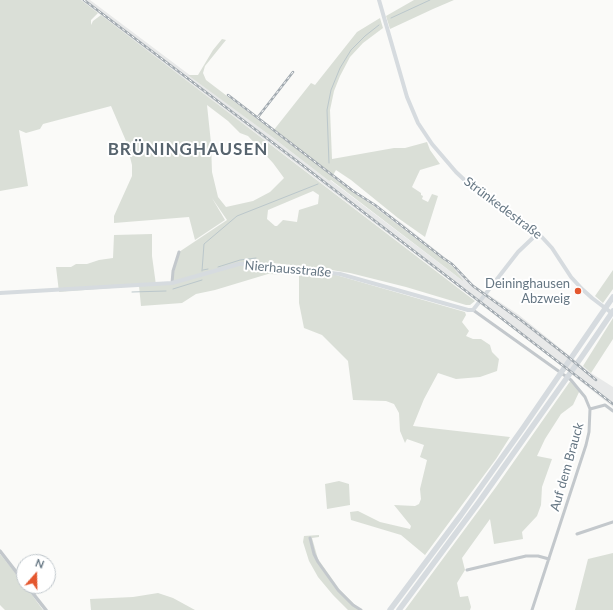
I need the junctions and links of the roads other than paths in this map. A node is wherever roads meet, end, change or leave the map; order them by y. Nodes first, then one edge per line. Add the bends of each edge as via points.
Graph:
1 (379, 0) edge
2 (538, 233) junction
3 (179, 252) dead end
4 (172, 284) junction
5 (0, 293) edge
6 (611, 299) edge
7 (473, 310) junction
8 (613, 312) edge
9 (590, 409) junction
10 (613, 411) edge
11 (613, 522) edge
12 (577, 534) dead end
13 (310, 538) dead end
14 (0, 551) edge
15 (549, 559) junction
16 (468, 570) dead end
17 (16, 572) edge
18 (33, 594) edge
19 (401, 608) edge
20 (46, 610) edge
21 (361, 610) edge
22 (390, 610) edge
23 (532, 610) edge

1 - 2 main road, Strünkedestraße via 407,97 426,137 444,160 473,188
2 - 7 main road via 518,252
2 - 8 main road, Strünkedestraße via 552,248 571,277 592,298
3 - 4 street
4 - 5 main road, Nierhausstraße
4 - 7 main road, Nierhausstraße via 239,264 255,264 340,274
6 - 22 highway via 473,499
7 - 9 street, Auf dem Brauck via 571,380 585,397
8 - 19 highway
9 - 10 street via 604,405
9 - 15 street, Auf dem Brauck via 586,446
11 - 12 street
13 - 21 street via 318,562 338,590
14 - 17 street
15 - 16 street via 526,556
15 - 23 street, Auf dem Brauck
18 - 20 street

